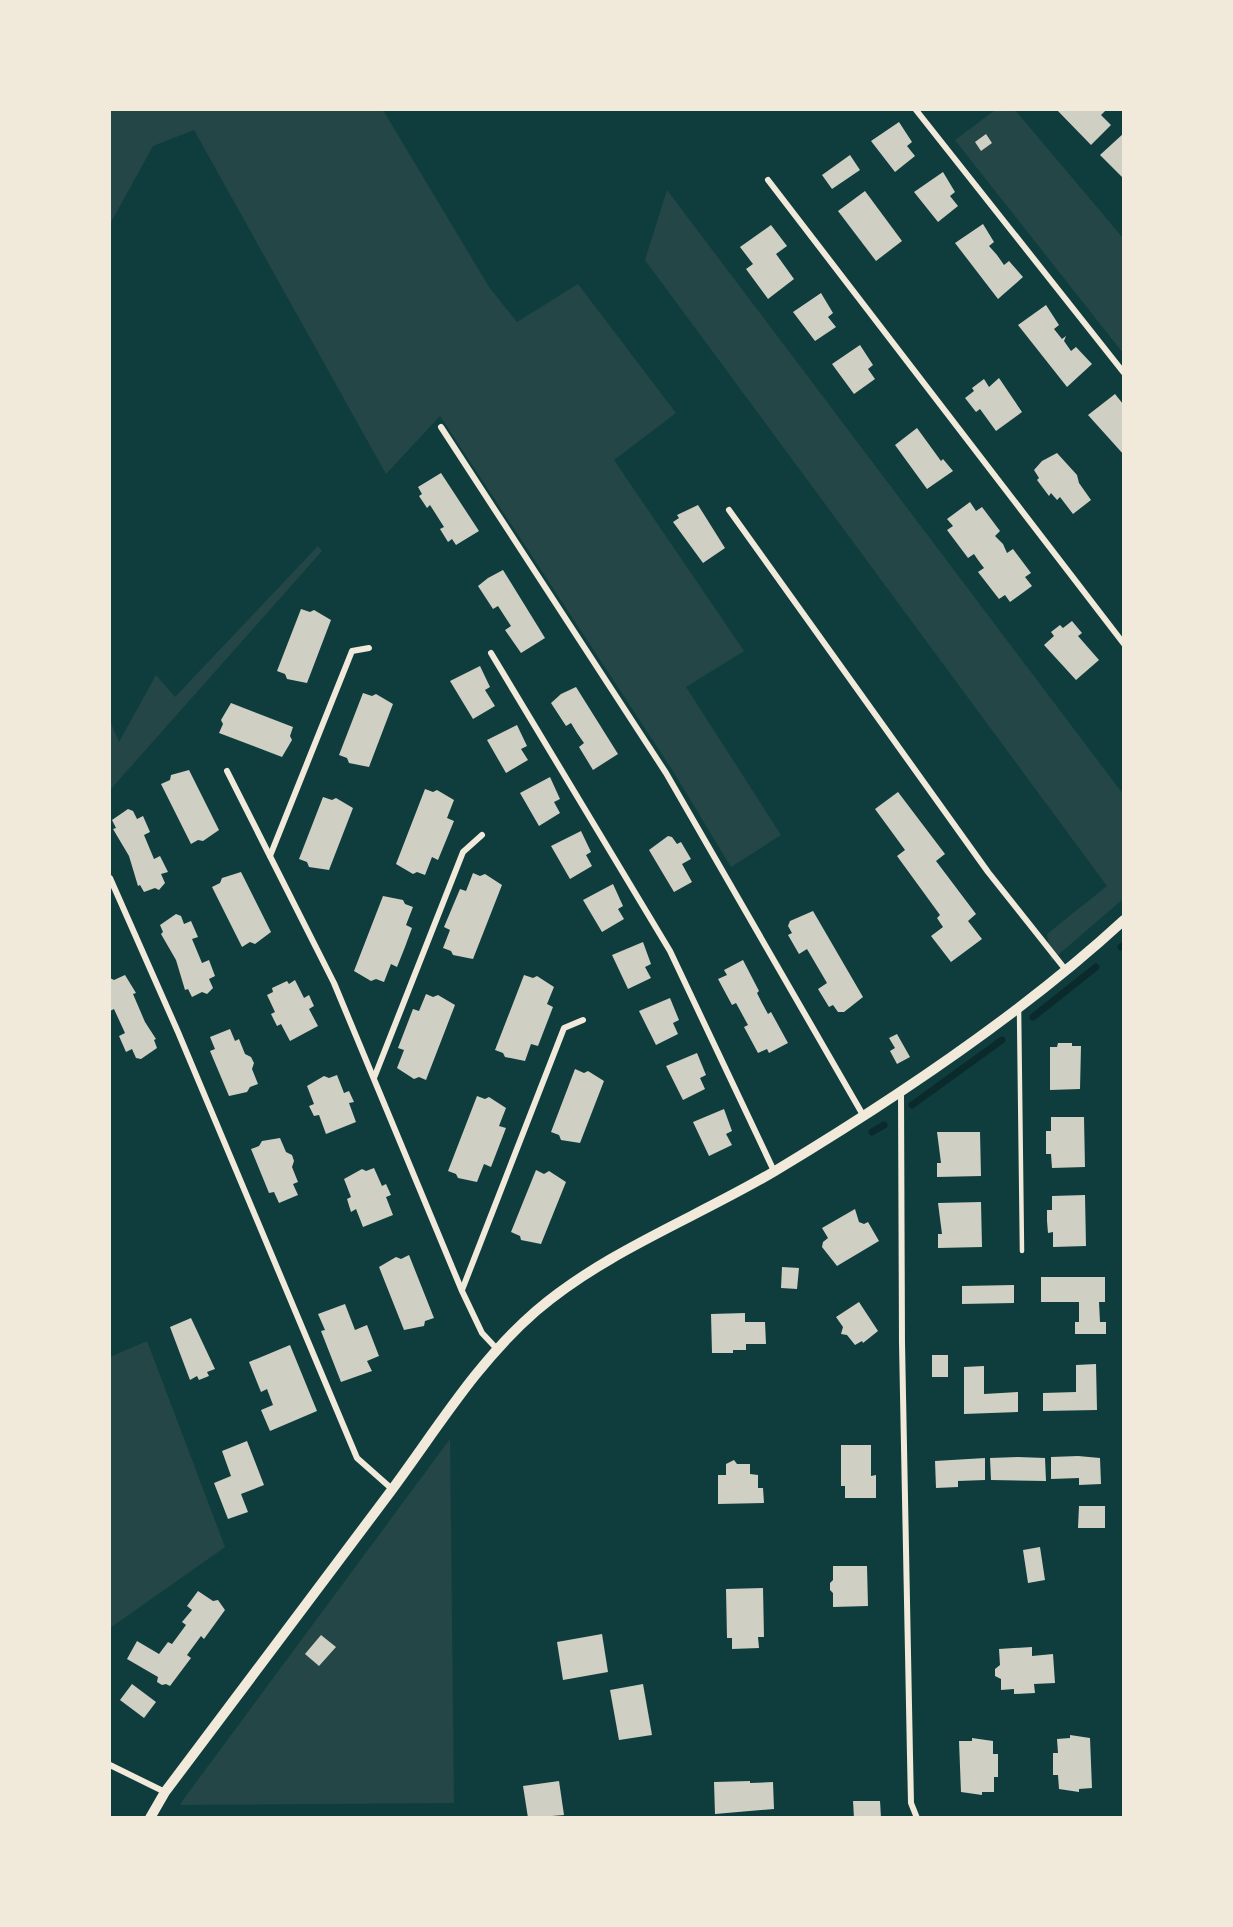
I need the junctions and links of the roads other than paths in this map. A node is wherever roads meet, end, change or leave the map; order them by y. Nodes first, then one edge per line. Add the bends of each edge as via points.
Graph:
1 (916, 110) edge
2 (768, 180) dead end
3 (1124, 373) edge
4 (441, 427) dead end
5 (729, 510) dead end
6 (1124, 644) edge
7 (369, 648) dead end
8 (491, 653) dead end
9 (227, 771) dead end
10 (482, 835) dead end
11 (270, 856) junction
12 (110, 878) edge
13 (1124, 920) edge
14 (1065, 969) junction
15 (1019, 1005) junction
16 (583, 1020) dead end
17 (374, 1078) junction
18 (901, 1091) junction
19 (863, 1115) junction
20 (774, 1172) junction
21 (1022, 1251) dead end
22 (462, 1291) junction
23 (497, 1349) junction
24 (392, 1489) junction
25 (110, 1765) edge
26 (165, 1792) junction
27 (150, 1818) edge
28 (917, 1818) edge

1 - 3 street
2 - 6 street
4 - 19 street via 666,773
5 - 14 street via 988,872
7 - 11 street via 352,651
8 - 20 street via 670,951
9 - 11 street
10 - 17 street via 463,852
11 - 17 street via 334,983
12 - 24 street via 357,1458
13 - 14 street
14 - 15 street
15 - 18 street
15 - 21 lane
16 - 22 street via 564,1028
17 - 22 street
18 - 19 street
18 - 28 street via 910,1756 912,1803
19 - 20 street
20 - 23 street via 594,1269 536,1311
22 - 23 street via 482,1333
23 - 24 street
24 - 26 street
25 - 26 street
26 - 27 street

